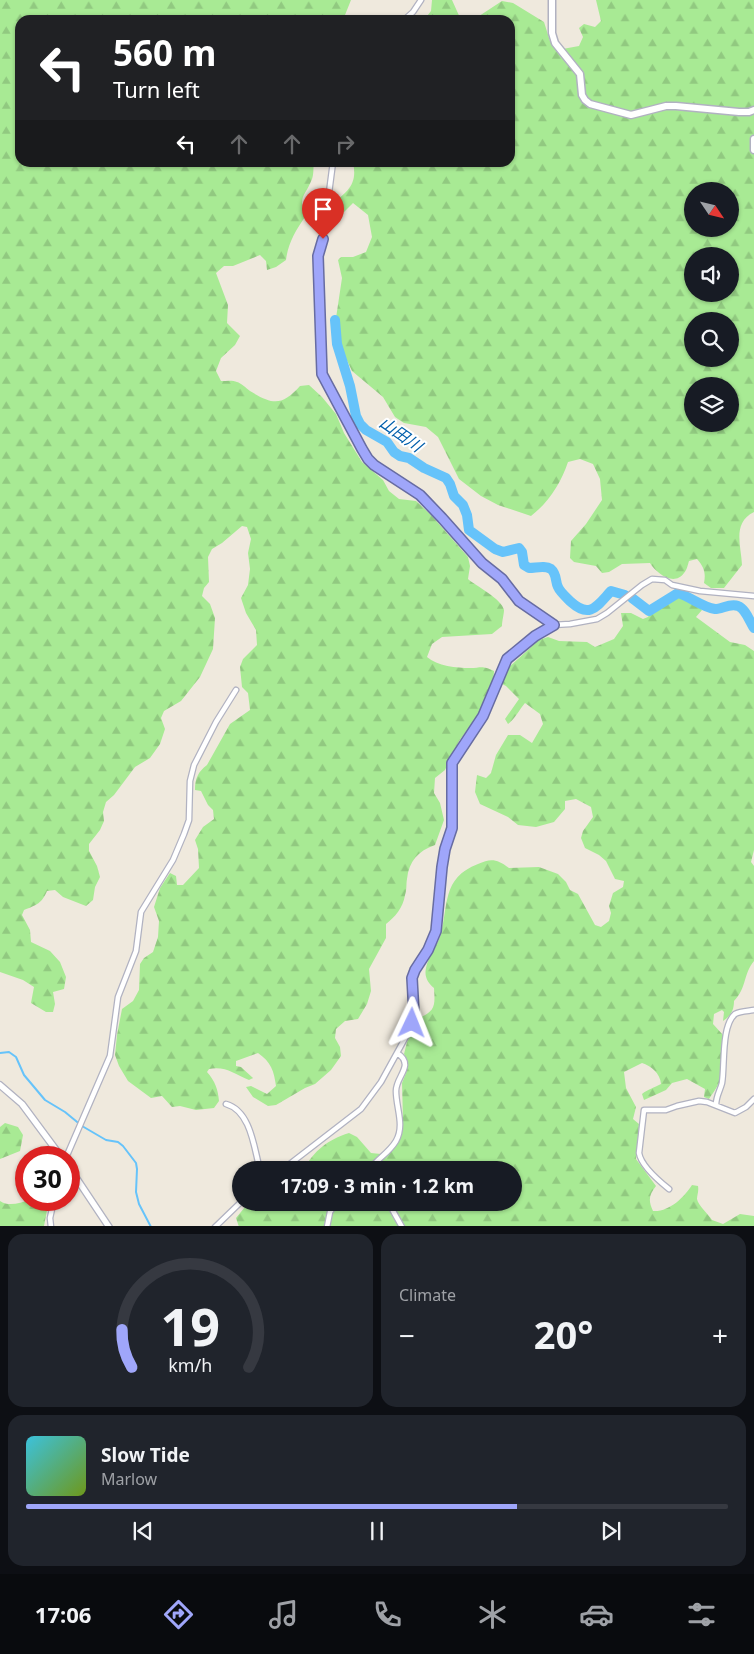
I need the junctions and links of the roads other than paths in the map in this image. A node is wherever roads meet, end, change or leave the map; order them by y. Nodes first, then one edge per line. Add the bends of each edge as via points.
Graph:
1 (421, 0) edge
2 (554, 1) edge
3 (410, 15) edge
4 (754, 110) edge
5 (754, 139) edge
6 (754, 150) edge
7 (332, 167) edge
8 (754, 596) edge
9 (554, 625) junction
10 (236, 690) dead end
11 (754, 1010) edge
12 (397, 1053) junction
13 (0, 1085) edge
14 (754, 1099) edge
15 (226, 1104) dead end
16 (716, 1105) junction
17 (54, 1146) edge
18 (71, 1146) edge
19 (257, 1161) edge
20 (294, 1161) edge
21 (377, 1161) edge
22 (80, 1183) edge
23 (669, 1189) dead end
24 (232, 1210) edge
25 (52, 1211) edge
26 (331, 1211) edge
27 (393, 1211) edge
28 (51, 1226) edge
29 (110, 1226) edge
30 (215, 1226) edge
31 (327, 1226) edge
32 (402, 1226) edge

1 - 3 street
2 - 4 main road via 552,33 555,43 580,74 582,95 590,104 632,116 666,106 738,112
5 - 6 main road
7 - 9 street via 318,256 322,374 368,459 420,495 482,563 502,579 519,601
8 - 9 street via 700,591 652,579 597,619
9 - 12 street via 507,659 483,716 452,763 452,828 442,867 436,931 415,970 412,988 414,1014
10 - 18 street via 191,772 189,820 173,860 141,912 136,951 118,997 110,1056
11 - 16 street via 739,1012 729,1022 722,1083
12 - 20 street via 361,1109
12 - 21 street via 405,1062 397,1085 400,1132 389,1151
13 - 17 street via 22,1104
14 - 16 street via 735,1113
15 - 19 street via 243,1116
16 - 23 street via 699,1101 666,1110 644,1110 640,1159
22 - 29 street
24 - 30 street
25 - 28 street
26 - 31 street
27 - 32 street

